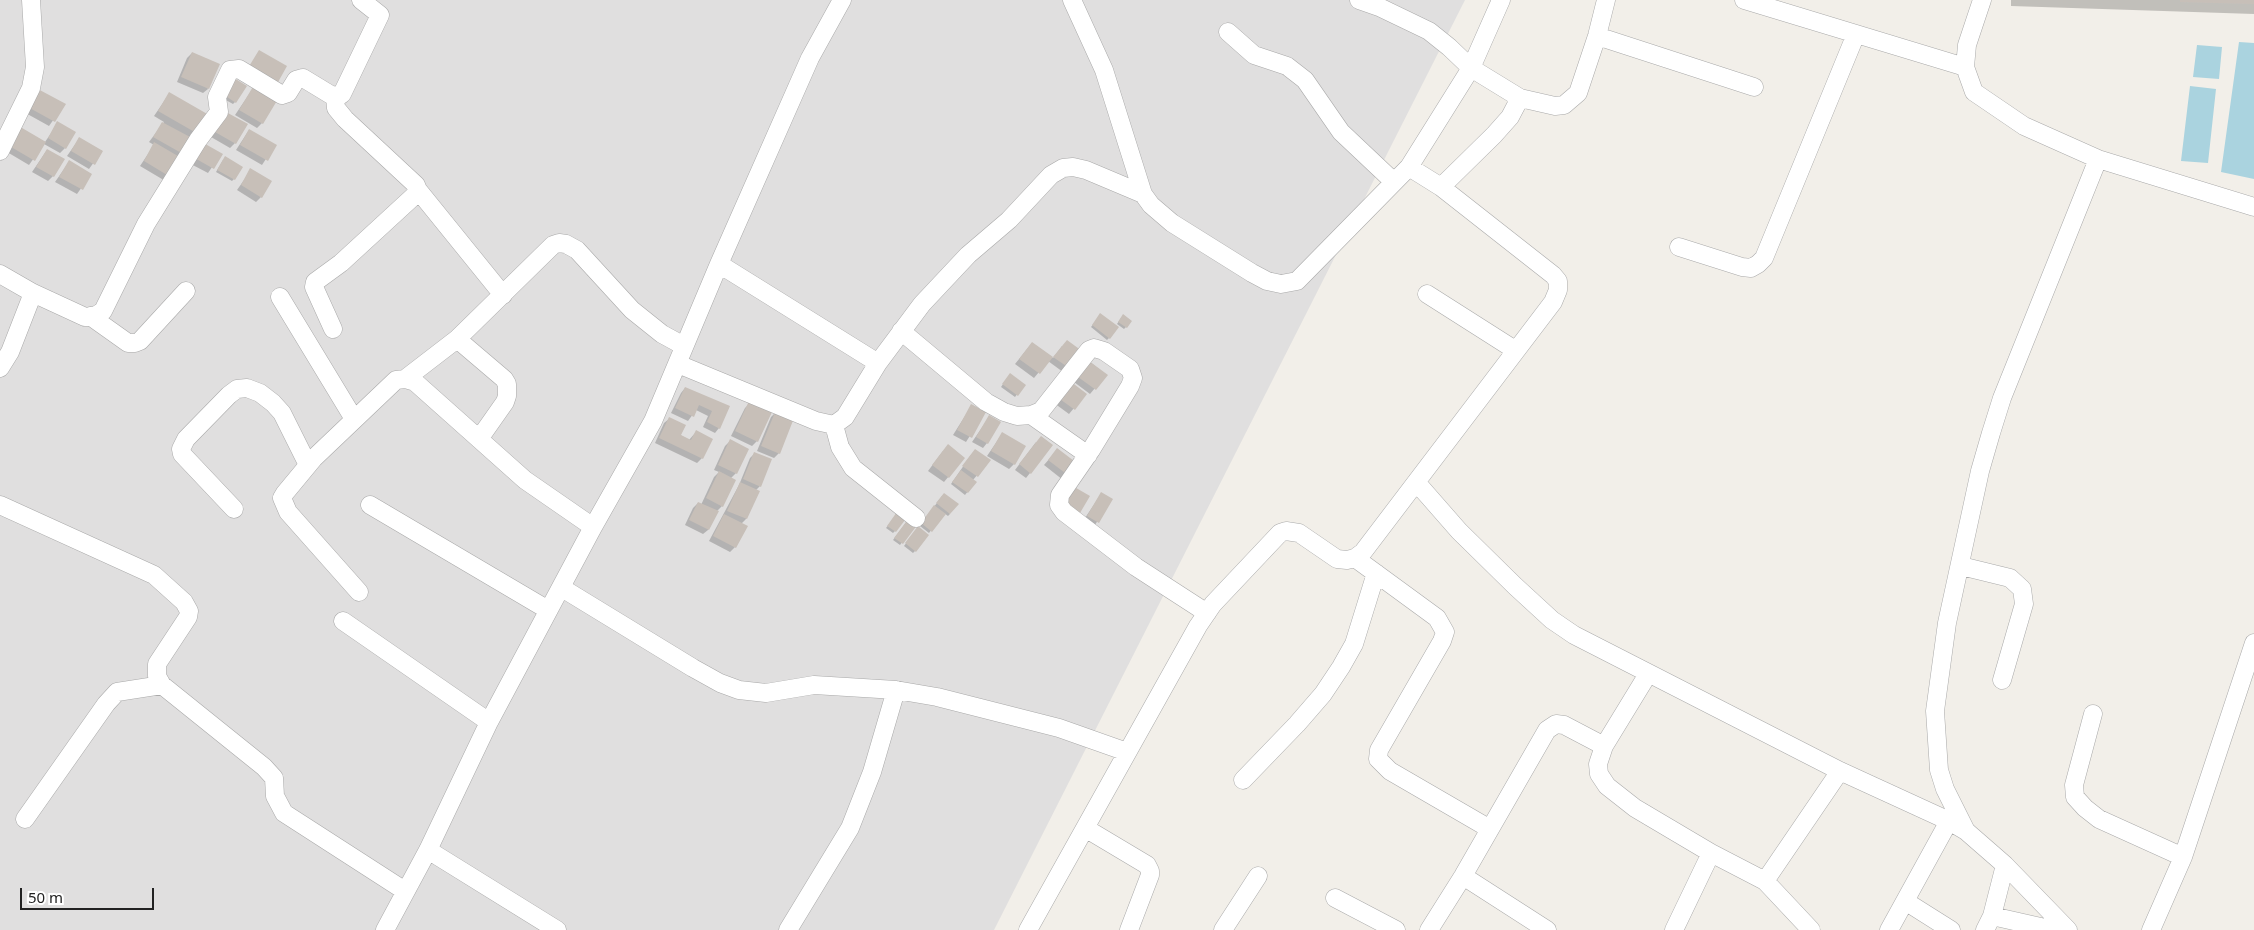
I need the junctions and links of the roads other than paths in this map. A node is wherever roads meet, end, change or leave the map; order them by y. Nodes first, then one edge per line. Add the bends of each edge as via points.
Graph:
1 (31, 0) edge
2 (361, 0) edge
3 (842, 0) edge
4 (1072, 0) edge
5 (1358, 0) edge
6 (1501, 0) edge
7 (1606, 0) edge
8 (1744, 0) edge
9 (1982, 0) edge
10 (1381, 3) edge
11 (1228, 32) dead end
12 (1856, 34) junction
13 (1597, 36) junction
14 (1965, 67) junction
15 (1471, 68) junction
16 (1754, 87) dead end
17 (335, 96) junction
18 (1520, 98) junction
19 (0, 151) edge
20 (2098, 159) junction
21 (1409, 167) junction
22 (1394, 182) junction
23 (1441, 187) junction
24 (418, 190) junction
25 (1143, 194) junction
26 (2254, 208) edge
27 (1679, 247) dead end
28 (719, 264) junction
29 (0, 274) edge
30 (186, 291) dead end
31 (33, 293) junction
32 (1427, 294) dead end
33 (503, 295) junction
34 (280, 297) dead end
35 (90, 316) junction
36 (333, 330) dead end
37 (901, 332) junction
38 (457, 339) junction
39 (684, 346) junction
40 (1515, 350) junction
41 (878, 363) junction
42 (678, 364) junction
43 (0, 368) edge
44 (405, 379) junction
45 (1031, 415) junction
46 (354, 419) junction
47 (834, 425) junction
48 (479, 439) junction
49 (1088, 455) junction
50 (308, 465) junction
51 (1417, 483) junction
52 (0, 505) edge
53 (370, 505) dead end
54 (234, 509) dead end
55 (916, 518) dead end
56 (594, 527) junction
57 (1355, 558) junction
58 (1961, 566) junction
59 (1376, 573) junction
60 (562, 588) junction
61 (359, 592) dead end
62 (547, 612) junction
63 (1207, 613) junction
64 (343, 622) dead end
65 (2254, 643) edge
66 (1648, 674) junction
67 (2002, 680) dead end
68 (162, 685) junction
69 (896, 690) junction
70 (2093, 714) dead end
71 (489, 722) junction
72 (1604, 746) junction
73 (1127, 752) junction
74 (1840, 770) junction
75 (1243, 780) dead end
76 (25, 819) dead end
77 (1949, 820) junction
78 (1085, 828) junction
79 (1490, 829) junction
80 (1966, 831) junction
81 (428, 850) junction
82 (1711, 853) junction
83 (2183, 857) junction
84 (2005, 865) junction
85 (1258, 876) dead end
86 (1463, 876) junction
87 (1765, 881) junction
88 (406, 891) junction
89 (1335, 898) dead end
90 (1905, 901) junction
91 (1989, 923) edge
92 (385, 930) edge
93 (557, 930) edge
94 (788, 930) edge
95 (1028, 930) edge
96 (1129, 930) edge
97 (1223, 930) edge
98 (1396, 930) edge
99 (1429, 930) edge
100 (1547, 930) edge
101 (1674, 930) edge
102 (1811, 930) edge
103 (1889, 930) edge
104 (1951, 930) edge
105 (2054, 930) edge
106 (2068, 930) edge
107 (2151, 930) edge

1 - 19 street via 35,67 31,88
2 - 17 street via 380,16 342,94
3 - 28 street via 810,58
4 - 25 street via 1104,70
5 - 10 street
6 - 15 street
7 - 13 street
8 - 12 street
9 - 14 street via 1967,45
10 - 15 street via 1429,31
11 - 22 street via 1254,55 1287,66 1305,80 1341,132
12 - 14 street
12 - 27 street via 1764,258 1751,268 1742,267
13 - 16 street
13 - 18 street via 1578,93 1571,101 1555,106
14 - 20 street via 1974,92 1991,105 2024,126
15 - 18 street
15 - 21 street
17 - 24 street via 336,108 345,119
17 - 35 street via 303,78 296,80 288,93 282,95 239,69 230,70 217,96 218,112 146,224 103,311
18 - 23 street via 1510,117
20 - 26 street
20 - 58 street via 2002,398 1980,471
21 - 22 street
21 - 23 street
22 - 25 street via 1297,281 1281,284 1252,273 1172,223
23 - 40 street via 1558,281 1553,302
24 - 33 street
24 - 36 street via 341,263 314,282
25 - 37 street via 1086,170 1063,168 1051,175 1008,220 968,255 922,304
28 - 39 street
28 - 41 street
29 - 31 street
30 - 35 street via 135,343 128,343
31 - 35 street via 85,317
31 - 43 street via 10,352
32 - 40 street
33 - 38 street
33 - 39 street via 553,245 566,244 586,259 632,310 662,334
34 - 46 street
37 - 41 street
37 - 45 street via 986,402 1017,416
38 - 44 street
38 - 48 street via 507,384 505,402
39 - 42 street
40 - 51 street
41 - 47 street via 845,417
42 - 47 street via 816,421
42 - 56 street via 653,421
44 - 46 street via 390,384
44 - 48 street via 415,382
45 - 49 street
45 - 49 street via 1041,410 1084,354 1094,348 1130,369 1133,378
46 - 50 street
47 - 55 street via 840,447 853,468
48 - 56 street via 525,480
49 - 63 street via 1060,495 1061,509 1136,567
50 - 54 street via 282,413 273,403 247,388 228,394 186,439 182,454
50 - 61 street via 285,493 282,498 284,505
51 - 57 street via 1364,552
51 - 66 street via 1459,531 1552,620
52 - 68 street via 154,575 184,602 188,616 158,664 157,676
53 - 62 street
56 - 60 street
57 - 59 street
57 - 63 street via 1337,559 1299,534 1292,531 1280,533
58 - 67 street via 2010,578 2022,589 2024,604
58 - 80 street via 1947,623 1935,711 1939,770
59 - 75 street via 1354,644 1341,667 1297,724
59 - 79 street via 1437,618 1445,632 1379,750 1378,759 1390,772
60 - 62 street
60 - 69 street via 692,668 739,690 766,693 814,685
62 - 71 street
63 - 73 street
64 - 71 street
65 - 83 street
66 - 72 street
66 - 74 street
68 - 76 street via 117,692
68 - 88 street via 264,767 274,778 275,796 284,813
69 - 73 street via 1059,728
69 - 94 street via 872,772 850,828
70 - 83 street via 2074,785 2075,797 2099,819
71 - 81 street
72 - 79 street via 1564,725 1552,726
72 - 82 street via 1598,764 1599,774 1608,786 1636,808
73 - 78 street
74 - 77 street
74 - 87 street
77 - 80 street
77 - 90 street
78 - 95 street
78 - 96 street via 1150,870
79 - 86 street
80 - 84 street
81 - 88 street
81 - 93 street
82 - 87 street
82 - 101 street
83 - 107 street
84 - 91 street
84 - 106 street
85 - 97 street
86 - 99 street
86 - 100 street
87 - 102 street
88 - 92 street
89 - 98 street
90 - 103 street
90 - 104 street
91 - 105 street

